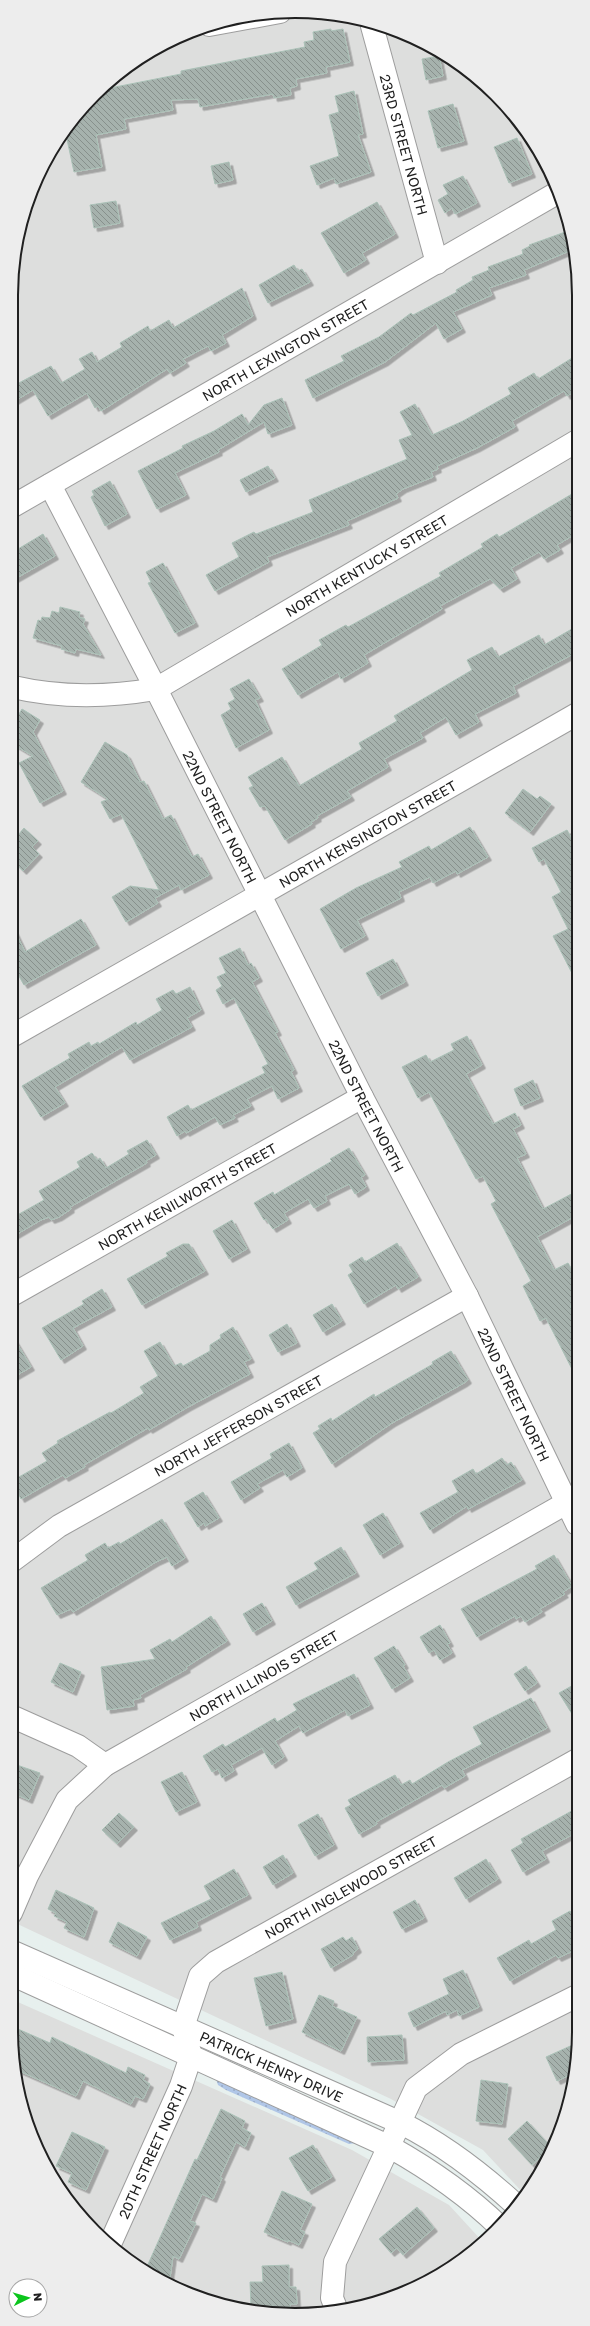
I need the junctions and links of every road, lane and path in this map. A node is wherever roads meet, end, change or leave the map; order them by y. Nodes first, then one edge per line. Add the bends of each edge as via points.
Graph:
1 (373, 29) edge
2 (553, 195) edge
3 (437, 263) junction
4 (572, 444) edge
5 (50, 485) junction
6 (18, 503) edge
7 (18, 688) edge
8 (156, 689) junction
9 (572, 722) edge
10 (259, 895) junction
11 (18, 1033) edge
12 (362, 1097) junction
13 (18, 1292) edge
14 (467, 1296) junction
15 (571, 1500) edge
16 (18, 1556) edge
17 (18, 1719) edge
18 (572, 1762) edge
19 (105, 1765) junction
20 (18, 1897) edge
21 (18, 1953) edge
22 (18, 1977) edge
23 (572, 1998) edge
24 (183, 2027) junction
25 (191, 2056) junction
26 (401, 2123) junction
27 (390, 2148) junction
28 (513, 2202) edge
29 (495, 2222) edge
30 (112, 2239) edge
31 (335, 2305) edge

1 - 3 street, 23RD STREET NORTH
2 - 3 street, NORTH LEXINGTON STREET
3 - 5 street, NORTH LEXINGTON STREET
4 - 8 street, NORTH KENTUCKY STREET
5 - 6 street, NORTH LEXINGTON STREET
5 - 8 street, 22ND STREET NORTH
7 - 8 street via 96,696
8 - 10 street, 22ND STREET NORTH
9 - 10 street, NORTH KENSINGTON STREET
10 - 11 street, NORTH KENSINGTON STREET
10 - 12 street, 22ND STREET NORTH
12 - 13 street, NORTH KENILWORTH STREET
12 - 14 street, 22ND STREET NORTH
14 - 15 street, 22ND STREET NORTH
14 - 16 street, NORTH JEFFERSON STREET via 59,1526
15 - 19 street, NORTH ILLINOIS STREET
17 - 19 street via 78,1746
18 - 24 street, NORTH INGLEWOOD STREET via 216,1962 200,1976
19 - 20 street, NORTH ILLINOIS STREET via 67,1800
21 - 24 street, PATRICK HENRY DRIVE
22 - 25 street, PATRICK HENRY DRIVE
23 - 26 street via 461,2054 416,2088
24 - 25 street
24 - 26 street, PATRICK HENRY DRIVE
25 - 27 street, PATRICK HENRY DRIVE
25 - 30 street, 20TH STREET NORTH via 181,2086
26 - 27 street
26 - 28 street, PATRICK HENRY DRIVE via 462,2158
27 - 29 street, PATRICK HENRY DRIVE via 434,2172 470,2198
27 - 31 street via 335,2262 332,2298

